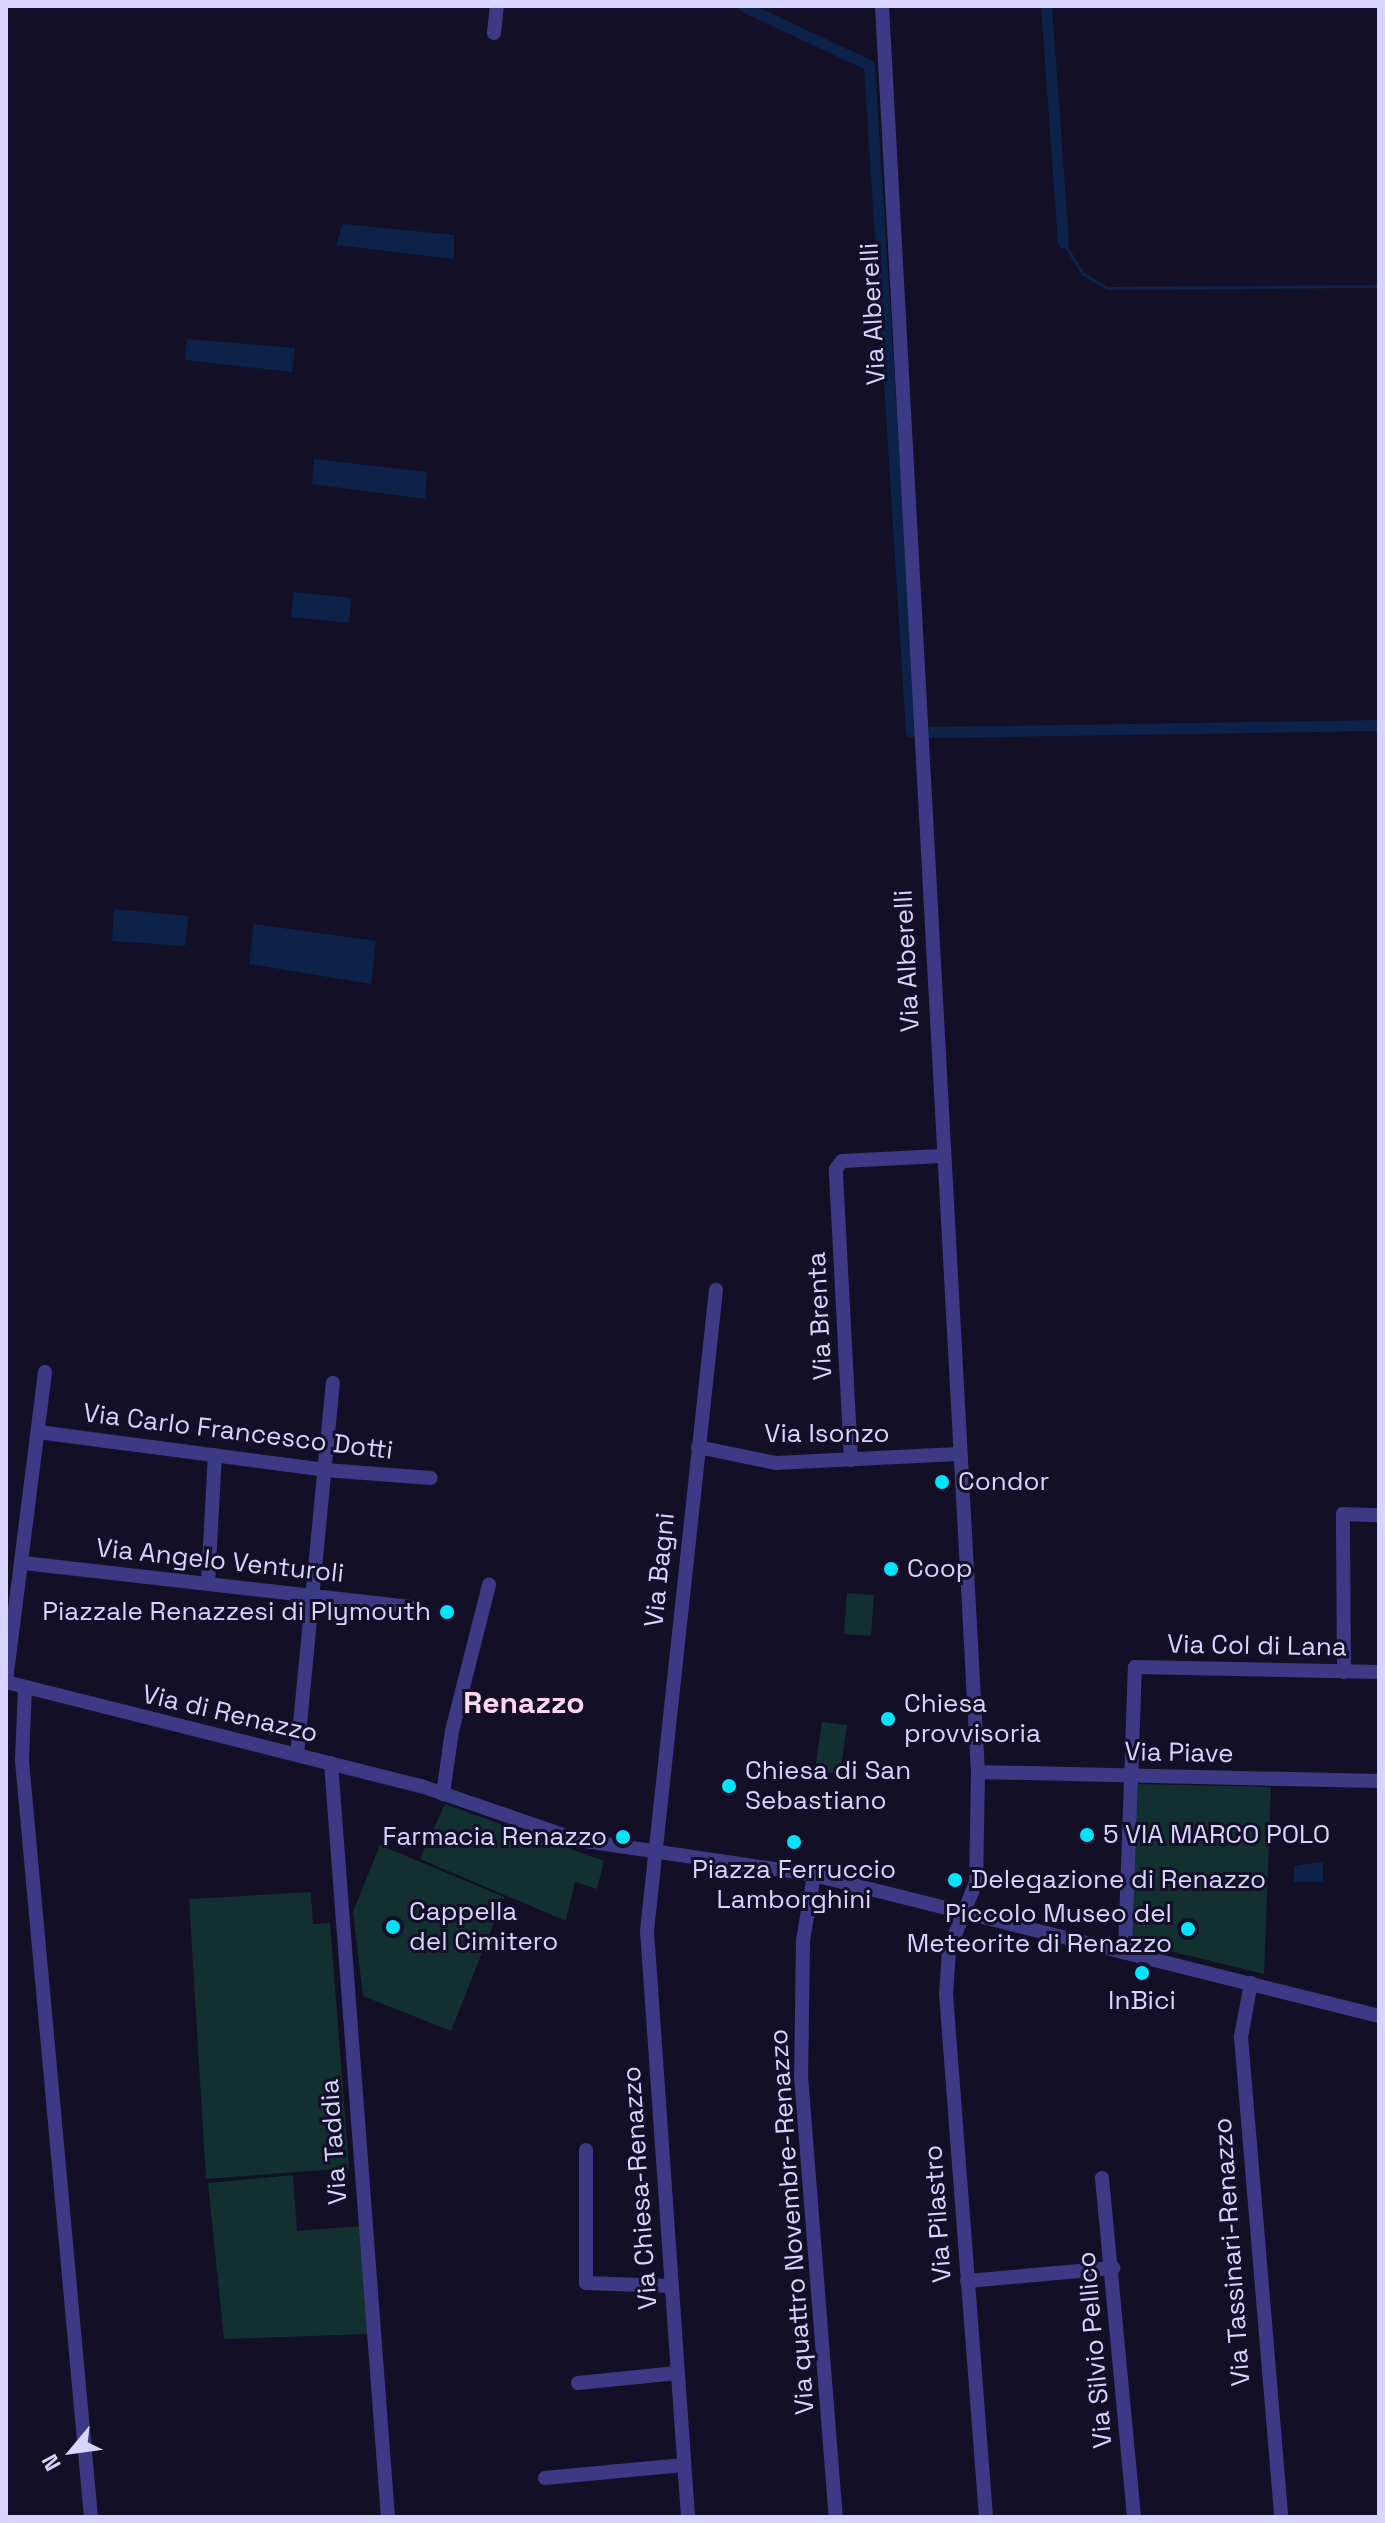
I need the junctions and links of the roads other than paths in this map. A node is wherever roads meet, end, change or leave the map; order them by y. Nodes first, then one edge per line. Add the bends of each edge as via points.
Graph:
1 (497, 6) edge
2 (882, 6) edge
3 (494, 33) dead end
4 (941, 1156) junction
5 (716, 1290) dead end
6 (45, 1372) dead end
7 (333, 1383) dead end
8 (38, 1432) junction
9 (698, 1447) junction
10 (958, 1454) junction
11 (215, 1455) junction
12 (851, 1460) junction
13 (325, 1470) junction
14 (431, 1478) dead end
15 (1379, 1515) edge
16 (24, 1563) junction
17 (208, 1583) junction
18 (489, 1585) dead end
19 (314, 1595) junction
20 (411, 1607) dead end
21 (1344, 1672) junction
22 (1379, 1672) edge
23 (6, 1682) edge
24 (25, 1688) junction
25 (297, 1755) junction
26 (331, 1763) junction
27 (978, 1772) junction
28 (1131, 1776) junction
29 (1379, 1781) edge
30 (443, 1794) junction
31 (652, 1855) junction
32 (814, 1875) junction
33 (965, 1911) junction
34 (1125, 1951) junction
35 (1251, 1983) junction
36 (1379, 2016) edge
37 (586, 2150) dead end
38 (1102, 2178) dead end
39 (1113, 2268) junction
40 (967, 2281) junction
41 (671, 2286) junction
42 (678, 2373) junction
43 (578, 2383) dead end
44 (683, 2465) junction
45 (545, 2478) dead end
46 (91, 2517) edge
47 (388, 2517) edge
48 (688, 2517) edge
49 (836, 2517) edge
50 (986, 2517) edge
51 (1134, 2517) edge
52 (1281, 2517) edge

1 - 3 street
2 - 4 street, Via Alberelli
4 - 10 street, Via Alberelli
4 - 12 street, Via Brenta via 842,1161 836,1169
5 - 9 street, Via Bagni
6 - 8 street
7 - 13 street
8 - 11 street, Via Carlo Francesco Dotti
8 - 16 street
9 - 12 street, Via Isonzo via 776,1463
9 - 31 street, Via Bagni
10 - 12 street, Via Isonzo
10 - 27 street, Via Alberelli
11 - 13 street, Via Carlo Francesco Dotti
11 - 17 street
13 - 14 street, Via Carlo Francesco Dotti
13 - 19 street
15 - 21 street via 1343,1514
16 - 17 street, Via Angelo Venturoli
16 - 23 street
17 - 19 street, Via Angelo Venturoli
18 - 30 street via 452,1731
19 - 20 street, Via Angelo Venturoli
19 - 25 street
21 - 22 street, Via Col di Lana
21 - 28 street, Via Col di Lana via 1135,1667
23 - 24 street, Via di Renazzo
24 - 25 street, Via di Renazzo
24 - 46 street via 23,1777
25 - 26 street, Via di Renazzo
26 - 30 street, Via di Renazzo
26 - 47 street, Via Taddia
27 - 28 street, Via Piave
27 - 33 street, Via Alberelli via 976,1882
28 - 29 street, Via Piave
28 - 34 street
30 - 31 street, Via di Renazzo via 578,1840
31 - 32 street, Via di Renazzo
31 - 41 street, Via Chiesa-Renazzo via 647,1931
32 - 33 street, Via di Renazzo
32 - 49 street, Via quattro Novembre-Renazzo via 803,1941 801,2076
33 - 34 street, Via di Renazzo
33 - 40 street, Via Pilastro via 949,1950 946,1994
34 - 35 street, Via di Renazzo
35 - 36 street, Via di Renazzo
35 - 52 street, Via Tassinari-Renazzo via 1241,2037
37 - 41 street via 586,2283
38 - 39 street, Via Silvio Pellico
39 - 40 street
39 - 51 street, Via Silvio Pellico
40 - 50 street, Via Pilastro
41 - 42 street, Via Chiesa-Renazzo
42 - 43 street
42 - 44 street, Via Chiesa-Renazzo
44 - 45 street
44 - 48 street, Via Chiesa-Renazzo

